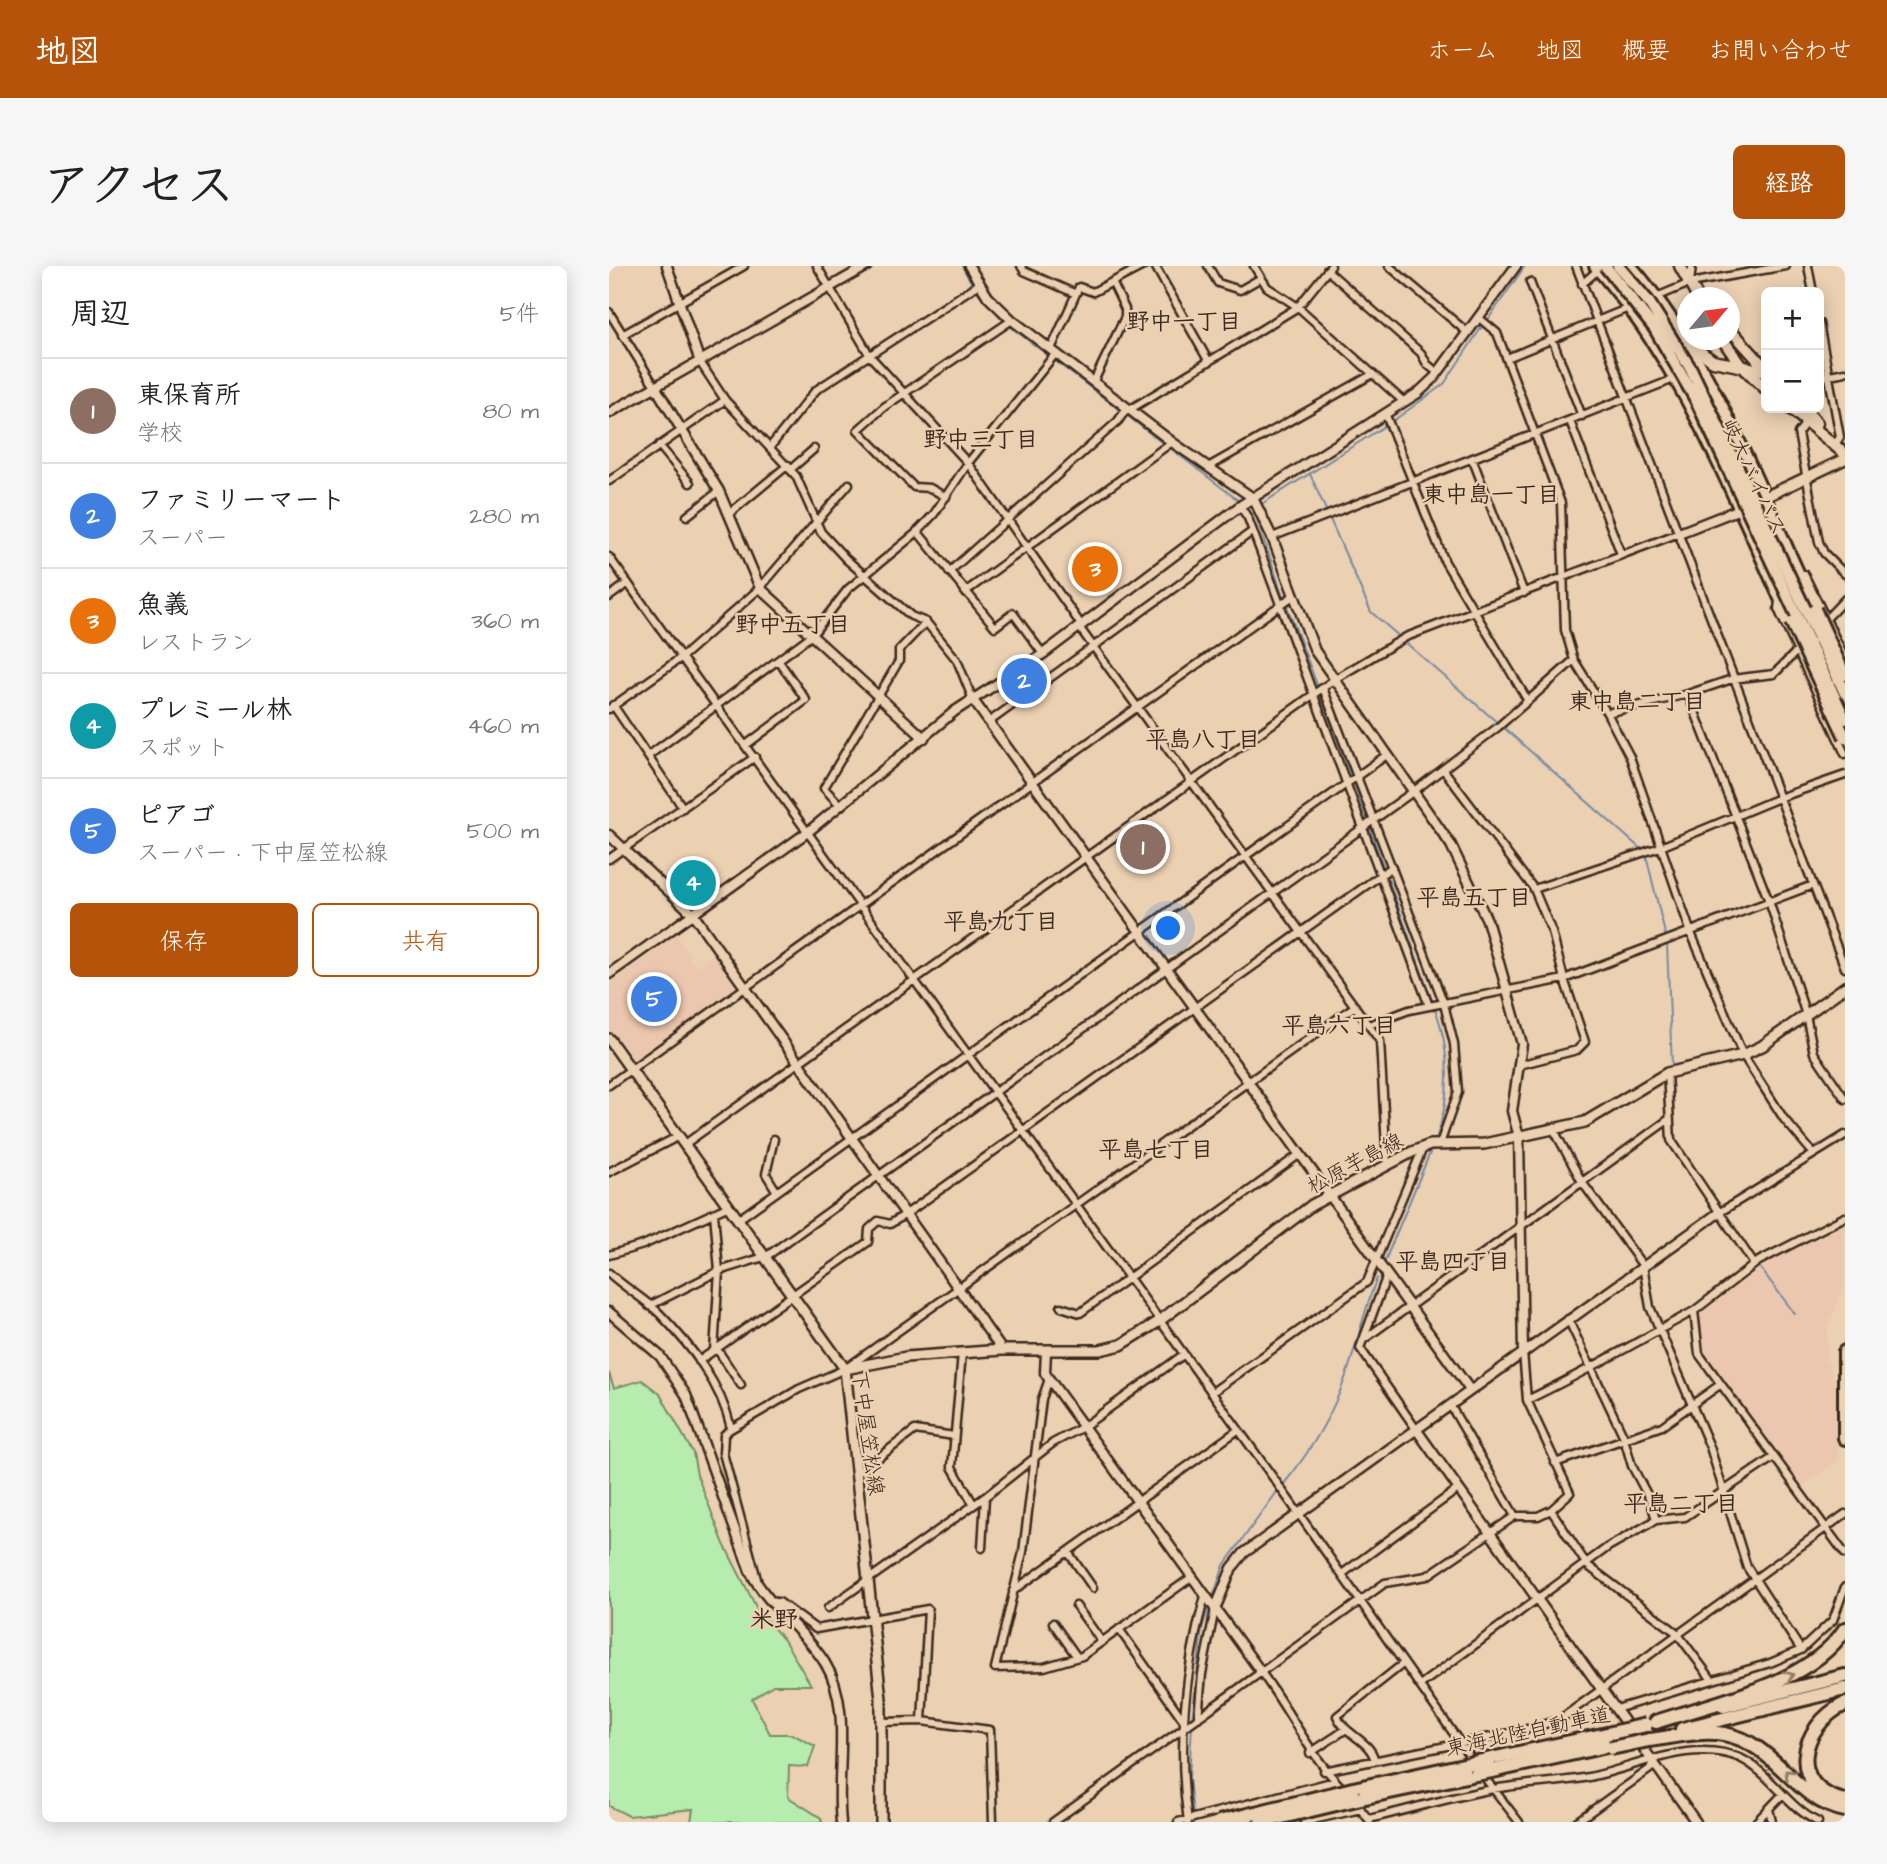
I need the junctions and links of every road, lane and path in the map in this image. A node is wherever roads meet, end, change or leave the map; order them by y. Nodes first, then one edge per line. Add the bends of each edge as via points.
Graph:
1 (667, 266) edge
2 (744, 266) edge
3 (817, 266) edge
4 (867, 266) edge
5 (969, 266) edge
6 (1021, 266) edge
7 (1143, 266) edge
8 (1154, 266) edge
9 (1208, 266) edge
10 (1254, 266) edge
11 (1389, 266) edge
12 (1516, 266) edge
13 (1576, 266) edge
14 (1618, 266) edge
15 (1631, 266) edge
16 (1680, 266) edge
17 (1692, 266) edge
18 (1739, 266) edge
19 (1786, 266) edge
20 (1808, 266) edge
21 (1602, 267) edge
22 (1329, 268) edge
23 (1741, 275) junction
24 (1261, 278) junction
25 (1112, 282) junction
26 (1530, 282) dead end
27 (1690, 283) junction
28 (1582, 284) junction
29 (976, 286) junction
30 (1692, 287) edge
31 (1694, 287) edge
32 (1812, 287) edge
33 (829, 288) junction
34 (1074, 293) junction
35 (1655, 297) junction
36 (680, 303) junction
37 (1298, 307) junction
38 (1629, 307) junction
39 (609, 312) edge
40 (1480, 318) junction
41 (1596, 321) junction
42 (1009, 322) junction
43 (1677, 329) edge
44 (1467, 332) junction
45 (622, 335) junction
46 (1553, 340) junction
47 (1740, 340) edge
48 (1824, 349) edge
49 (1690, 350) edge
50 (1698, 350) edge
51 (1730, 350) edge
52 (1052, 355) junction
53 (870, 356) junction
54 (1507, 358) junction
55 (700, 362) junction
56 (1209, 362) junction
57 (1761, 364) edge
58 (1741, 365) junction
59 (1761, 369) edge
60 (1845, 372) edge
61 (1438, 373) junction
62 (1373, 374) junction
63 (1829, 375) junction
64 (1824, 376) edge
65 (1676, 378) junction
66 (1094, 381) junction
67 (1761, 384) edge
68 (656, 388) junction
69 (903, 394) junction
70 (1626, 399) junction
71 (725, 400) junction
72 (1404, 402) junction
73 (1126, 411) junction
74 (609, 413) edge
75 (1797, 413) edge
76 (1808, 413) edge
77 (1387, 416) junction
78 (1582, 416) junction
79 (1570, 421) junction
80 (1807, 421) junction
81 (681, 428) junction
82 (1535, 434) junction
83 (1836, 443) junction
84 (659, 444) junction
85 (1169, 444) junction
86 (770, 447) junction
87 (814, 449) dead end
88 (1845, 455) edge
89 (1472, 458) junction
90 (968, 463) junction
91 (789, 467) junction
92 (1208, 467) junction
93 (1807, 476) junction
94 (609, 480) edge
95 (1414, 480) junction
96 (690, 483) dead end
97 (849, 484) dead end
98 (719, 492) junction
99 (946, 497) junction
100 (1763, 498) junction
101 (1254, 500) junction
102 (1240, 506) junction
103 (1739, 509) junction
104 (730, 513) junction
105 (687, 516) dead end
106 (1007, 520) junction
107 (817, 523) junction
108 (917, 531) junction
109 (1253, 531) junction
110 (1679, 533) junction
111 (1272, 537) junction
112 (1785, 546) junction
113 (1027, 548) junction
114 (1621, 554) junction
115 (609, 556) edge
116 (949, 572) junction
117 (1845, 574) edge
118 (865, 575) junction
119 (1563, 578) junction
120 (628, 583) junction
121 (760, 588) junction
122 (965, 592) junction
123 (1524, 593) junction
124 (1779, 596) junction
125 (609, 597) edge
126 (1291, 597) junction
127 (1845, 599) edge
128 (1282, 604) junction
129 (1476, 611) junction
130 (1826, 619) junction
131 (926, 622) junction
132 (1081, 626) junction
133 (812, 635) junction
134 (1093, 646) junction
135 (1798, 650) junction
136 (1043, 654) junction
137 (682, 657) junction
138 (1845, 658) edge
139 (778, 660) junction
140 (1574, 660) junction
141 (1845, 675) edge
142 (1335, 679) junction
143 (1732, 679) junction
144 (1319, 690) junction
145 (1845, 693) edge
146 (878, 694) junction
147 (1688, 694) junction
148 (973, 700) junction
149 (1528, 701) junction
150 (718, 706) junction
151 (1137, 706) junction
152 (611, 707) edge
153 (1608, 713) junction
154 (1845, 719) edge
155 (989, 722) junction
156 (1845, 737) edge
157 (924, 738) junction
158 (746, 745) junction
159 (1388, 754) junction
160 (1845, 754) edge
161 (648, 756) junction
162 (755, 757) junction
163 (1443, 769) junction
164 (1845, 775) edge
165 (1352, 779) junction
166 (1033, 782) junction
167 (1192, 782) junction
168 (1415, 791) junction
169 (1779, 798) junction
170 (841, 806) junction
171 (683, 808) junction
172 (1736, 815) junction
173 (1369, 825) junction
174 (809, 831) junction
175 (609, 835) edge
176 (1663, 846) junction
177 (624, 849) junction
178 (1246, 856) junction
179 (1087, 857) junction
180 (609, 859) edge
181 (1391, 868) junction
182 (1382, 874) junction
183 (1813, 886) junction
184 (1534, 889) junction
185 (1274, 895) junction
186 (861, 904) junction
187 (1770, 904) junction
188 (693, 914) junction
189 (1300, 930) junction
190 (1140, 932) junction
191 (1691, 933) junction
192 (1845, 968) edge
193 (1167, 969) junction
194 (609, 974) edge
195 (1564, 979) junction
196 (915, 980) junction
197 (1845, 986) edge
198 (745, 988) junction
199 (1510, 991) junction
200 (1436, 1005) junction
201 (1194, 1006) junction
202 (1355, 1006) junction
203 (1806, 1015) junction
204 (1369, 1025) junction
205 (609, 1039) edge
206 (968, 1055) junction
207 (1743, 1055) junction
208 (798, 1063) junction
209 (1519, 1066) junction
210 (632, 1068) junction
211 (1670, 1072) junction
212 (1248, 1083) junction
213 (609, 1085) edge
214 (995, 1093) junction
215 (1845, 1099) edge
216 (1668, 1120) junction
217 (1022, 1130) junction
218 (1554, 1130) junction
219 (1845, 1135) edge
220 (1519, 1138) junction
221 (774, 1139) dead end
222 (852, 1139) junction
223 (682, 1140) junction
224 (1433, 1145) junction
225 (1813, 1153) junction
226 (1300, 1154) junction
227 (1387, 1165) junction
228 (609, 1172) edge
229 (878, 1176) junction
230 (1582, 1182) junction
231 (777, 1192) junction
232 (1328, 1194) junction
233 (1075, 1203) junction
234 (729, 1206) junction
235 (1720, 1212) junction
236 (714, 1213) junction
237 (906, 1214) junction
238 (1845, 1217) edge
239 (739, 1219) junction
240 (1521, 1225) junction
241 (609, 1255) edge
242 (767, 1256) junction
243 (1375, 1260) junction
244 (1756, 1263) junction
245 (1643, 1266) junction
246 (719, 1271) junction
247 (609, 1273) edge
248 (1387, 1275) junction
249 (1129, 1279) junction
250 (958, 1288) junction
251 (794, 1295) junction
252 (649, 1306) junction
253 (1409, 1306) junction
254 (1061, 1307) dead end
255 (609, 1311) edge
256 (1694, 1311) junction
257 (1569, 1319) junction
258 (1158, 1322) junction
259 (1660, 1329) junction
260 (1363, 1340) junction
261 (715, 1350) junction
262 (1002, 1350) junction
263 (1047, 1350) junction
264 (1523, 1352) junction
265 (1845, 1352) edge
266 (962, 1353) junction
267 (1183, 1355) junction
268 (699, 1361) junction
269 (1592, 1368) junction
270 (845, 1369) junction
271 (1049, 1379) junction
272 (1721, 1384) junction
273 (741, 1385) dead end
274 (1470, 1390) junction
275 (1211, 1393) junction
276 (1527, 1400) junction
277 (1450, 1405) junction
278 (1693, 1405) junction
279 (1083, 1427) junction
280 (731, 1428) junction
281 (1416, 1429) junction
282 (1238, 1430) junction
283 (954, 1436) junction
284 (1845, 1438) edge
285 (1623, 1442) junction
286 (1774, 1457) junction
287 (1034, 1461) junction
288 (1555, 1463) junction
289 (857, 1473) junction
290 (1458, 1489) junction
291 (1724, 1492) junction
292 (985, 1497) junction
293 (1138, 1502) junction
294 (974, 1505) junction
295 (1551, 1510) junction
296 (1298, 1514) junction
297 (1845, 1514) edge
298 (1515, 1516) junction
299 (1656, 1520) junction
300 (1826, 1527) junction
301 (1491, 1534) junction
302 (982, 1548) dead end
303 (1068, 1552) junction
304 (1845, 1554) edge
305 (1587, 1565) junction
306 (1342, 1574) junction
307 (1192, 1577) junction
308 (869, 1579) junction
309 (1753, 1580) junction
310 (1845, 1587) edge
311 (759, 1588) junction
312 (1093, 1588) dead end
313 (1013, 1591) junction
314 (1359, 1599) junction
315 (1538, 1600) junction
316 (772, 1602) junction
317 (1210, 1603) junction
318 (1076, 1606) dead end
319 (828, 1608) dead end
320 (873, 1619) junction
321 (1053, 1623) dead end
322 (1119, 1629) junction
323 (1845, 1629) edge
324 (1677, 1633) junction
325 (1102, 1642) junction
326 (1801, 1650) junction
327 (1077, 1657) junction
328 (1403, 1663) junction
329 (1261, 1672) junction
330 (1845, 1676) edge
331 (1712, 1681) junction
332 (1420, 1685) junction
333 (1601, 1689) junction
334 (1845, 1689) edge
335 (1845, 1704) edge
336 (1616, 1709) junction
337 (882, 1721) junction
338 (922, 1721) junction
339 (1190, 1722) junction
340 (1345, 1730) junction
341 (1650, 1731) junction
342 (1461, 1743) junction
343 (1610, 1743) junction
344 (1310, 1753) junction
345 (1375, 1761) junction
346 (1653, 1761) junction
347 (1494, 1764) junction
348 (1324, 1771) junction
349 (1335, 1781) junction
350 (1495, 1789) junction
351 (1782, 1796) junction
352 (1358, 1799) junction
353 (1845, 1801) edge
354 (1769, 1809) junction
355 (1845, 1810) edge
356 (1191, 1819) edge
357 (1370, 1820) edge
358 (841, 1822) edge
359 (881, 1822) edge
360 (993, 1822) edge
361 (1053, 1822) edge
362 (1178, 1822) edge
363 (1219, 1822) edge
364 (1261, 1822) edge
365 (1304, 1822) edge
366 (1519, 1822) edge
367 (1576, 1822) edge
368 (1696, 1822) edge
369 (1756, 1822) edge
370 (1772, 1822) edge
371 (1818, 1822) edge

1 - 36 street
2 - 36 street
3 - 33 street
4 - 33 street
5 - 29 street
6 - 34 street
7 - 25 street
8 - 56 street
9 - 24 street via 1218,283 1240,290
10 - 24 street
11 - 44 street
12 - 40 street
13 - 28 street
14 - 145 highway, 岐大バイパス, bridge via 1663,324 1705,394
15 - 35 highway
16 - 27 main road
17 - 27 street
18 - 23 street
19 - 23 street
20 - 32 street
21 - 28 street
21 - 38 highway
21 - 154 highway, 岐大バイパス, bridge via 1655,329 1696,400
22 - 37 street
22 - 61 street
23 - 27 street
24 - 37 street
25 - 34 street via 1093,292 1079,287
25 - 66 street via 1125,317
26 - 46 street
27 - 30 main road
27 - 31 main road
27 - 35 street
28 - 41 street
29 - 42 street
29 - 53 street
33 - 53 street
33 - 55 street
34 - 52 street
35 - 38 street
35 - 43 highway
36 - 45 street
36 - 55 street
37 - 56 street
37 - 62 street
38 - 41 street
38 - 65 highway
39 - 45 street
40 - 44 street
40 - 54 street via 1497,333
41 - 46 street
41 - 70 street
42 - 52 street
42 - 69 street
44 - 61 street
45 - 68 street
46 - 54 street
46 - 78 street
47 - 57 main road
48 - 63 street
49 - 100 highway
50 - 58 main road via 1706,358
51 - 58 main road
52 - 66 street
52 - 90 street
53 - 69 street
53 - 86 street via 816,390
54 - 82 street
55 - 68 street
55 - 71 street
56 - 73 street
58 - 59 main road
58 - 67 main road
60 - 63 street
61 - 72 street
62 - 72 street
62 - 92 street
63 - 64 street
63 - 83 street via 1840,437
65 - 70 street
65 - 103 highway
66 - 73 street
68 - 74 street
68 - 81 street
69 - 90 street
69 - 99 street via 858,430 914,487 930,488
70 - 78 street
70 - 110 street
71 - 81 street
71 - 86 street
72 - 77 street
73 - 85 street
73 - 106 street
75 - 80 main road
76 - 83 main road
77 - 95 street
77 - 101 street
78 - 79 street
79 - 82 street
79 - 114 street
80 - 88 main road
80 - 93 street via 1798,433
81 - 84 street
81 - 98 street
82 - 89 street
82 - 119 street via 1561,503
83 - 88 main road
84 - 94 street
84 - 96 street
85 - 92 street
85 - 113 street
86 - 91 street
87 - 91 street
88 - 93 main road
89 - 95 street
89 - 123 street
90 - 99 street
90 - 106 street
91 - 104 street
91 - 107 street
92 - 101 street
93 - 100 main road
93 - 117 street via 1821,548
95 - 111 street
95 - 129 street via 1445,562
97 - 107 street
98 - 104 street
98 - 105 street
99 - 108 street
100 - 103 street
100 - 112 highway
101 - 102 street
101 - 111 street
102 - 109 street
102 - 132 street
103 - 110 street
103 - 124 highway
104 - 121 street
106 - 113 street
106 - 116 street
107 - 118 street
107 - 121 street
108 - 116 street
108 - 118 street
109 - 128 street
109 - 134 street
110 - 114 street
110 - 143 street
111 - 126 street
112 - 130 street
112 - 141 highway, bridge
113 - 122 street
113 - 132 street
114 - 119 street
115 - 120 street
116 - 122 street
118 - 131 street via 911,616
118 - 133 street
119 - 123 street
119 - 140 street via 1566,630
120 - 125 street
120 - 137 street
121 - 133 street
121 - 137 street
122 - 136 street via 995,627 1013,613
123 - 129 street
124 - 135 street via 1778,610
124 - 156 highway, bridge
126 - 128 street
126 - 142 street via 1309,639
127 - 130 street
128 - 144 street
128 - 151 street
129 - 142 street via 1406,637
129 - 149 street
130 - 138 street
131 - 146 street via 899,650 899,661
131 - 148 street via 957,660
132 - 134 street
132 - 136 street
133 - 139 street
133 - 146 street
134 - 151 street
134 - 155 street
135 - 143 street via 1774,674
135 - 160 street
136 - 148 street
137 - 150 street
137 - 152 street
139 - 150 street
139 - 158 street via 806,700
140 - 149 street
140 - 153 street
142 - 144 street
142 - 159 street
143 - 147 street
143 - 169 street
144 - 165 street
144 - 165 street
144 - 167 street
146 - 157 street
146 - 170 street via 824,788
147 - 153 street
147 - 172 street
148 - 155 street
148 - 157 street
149 - 163 street
150 - 158 street
150 - 161 street
151 - 166 street
151 - 167 street
152 - 161 street
153 - 176 street via 1630,757
155 - 166 street
157 - 170 street
158 - 162 street
159 - 165 street
159 - 168 street
161 - 171 street
162 - 171 street
162 - 174 street
163 - 168 street
163 - 184 street
164 - 169 street
165 - 173 street
165 - 173 street
165 - 178 street
166 - 179 street
166 - 186 street
167 - 178 street
167 - 179 street
168 - 173 street
168 - 199 street via 1451,845 1487,920
169 - 172 street
169 - 183 street
170 - 174 street
171 - 177 street
172 - 176 street
172 - 187 street
173 - 181 street
173 - 182 street
173 - 185 street
174 - 186 street
174 - 188 street
175 - 177 street
176 - 184 street
176 - 191 street
177 - 180 street
177 - 188 street
178 - 185 street
178 - 190 street
179 - 190 street
179 - 196 street
181 - 182 street
181 - 200 street
182 - 189 street
182 - 200 street
183 - 187 street
183 - 192 street
184 - 195 street
185 - 189 street
185 - 193 street
186 - 196 street
186 - 198 street
187 - 191 street
187 - 203 street
188 - 194 street
188 - 198 street
189 - 201 street
189 - 202 street
190 - 193 street
190 - 206 street
191 - 195 street
191 - 207 street
193 - 201 street
193 - 214 street
195 - 199 street
195 - 209 street via 1585,1042 1577,1050
196 - 206 street
196 - 208 street
197 - 203 main road, 松原芋島線
198 - 208 street
198 - 210 street
199 - 200 street
199 - 209 street via 1522,1044
200 - 204 street
200 - 224 street via 1454,1044 1458,1092
201 - 212 street
201 - 217 street
202 - 204 street
202 - 212 street
203 - 207 main road, 松原芋島線
203 - 215 street via 1814,1052
204 - 227 street via 1380,1041
205 - 210 main road, 下中屋笠松線
206 - 214 street
206 - 222 street
207 - 211 main road, 松原芋島線
207 - 225 street via 1784,1119
208 - 222 street
208 - 223 street
209 - 220 street via 1512,1111
210 - 213 street
210 - 223 main road, 下中屋笠松線
211 - 216 street
211 - 218 main road, 松原芋島線 via 1601,1115
212 - 226 street
212 - 233 street
214 - 217 street
214 - 229 street
216 - 230 street
216 - 235 street via 1671,1140
217 - 233 street
217 - 237 street
218 - 220 main road, 松原芋島線
218 - 230 street
219 - 225 street
220 - 224 main road, 松原芋島線
220 - 240 street
221 - 231 street via 766,1174
222 - 229 street
222 - 231 street
223 - 228 street
223 - 234 main road, 下中屋笠松線
224 - 227 main road, 松原芋島線
224 - 243 street
225 - 235 street
226 - 232 street
226 - 249 street
227 - 232 main road, 松原芋島線
229 - 237 street
229 - 242 street
230 - 240 street
230 - 245 street
231 - 239 street
232 - 243 street
232 - 258 main road, 松原芋島線
233 - 249 street
233 - 250 street
234 - 236 street
234 - 239 main road, 下中屋笠松線
235 - 244 street
235 - 245 street
236 - 241 street
236 - 246 street
237 - 250 street
237 - 251 street via 890,1224 878,1221 869,1229 868,1242
238 - 244 street
239 - 242 main road, 下中屋笠松線
240 - 253 street
240 - 264 street
242 - 246 street
242 - 251 main road, 下中屋笠松線
243 - 248 street
243 - 275 street via 1367,1282
244 - 256 street
245 - 257 street
245 - 259 street via 1650,1307
246 - 252 street
246 - 261 street
247 - 252 street
248 - 253 street
248 - 260 street
249 - 254 street via 1080,1313
249 - 258 street
250 - 262 street
250 - 270 street
251 - 261 street
251 - 270 main road, 下中屋笠松線
252 - 268 street
253 - 260 street
253 - 274 street
255 - 311 street via 660,1356 686,1395
256 - 259 street
256 - 272 street via 1699,1354
257 - 264 street
257 - 269 street
258 - 263 main road, 松原芋島線 via 1110,1348
258 - 267 street
259 - 269 street
259 - 278 street
260 - 281 street via 1360,1348
261 - 268 street
261 - 273 street
262 - 263 main road, 松原芋島線
262 - 266 main road, 松原芋島線
263 - 271 street via 1045,1373
264 - 274 street
264 - 276 street
265 - 284 highway
266 - 270 main road, 松原芋島線 via 892,1358
266 - 283 street
267 - 275 street
267 - 279 street
268 - 280 street via 726,1404
269 - 276 street
269 - 285 street
270 - 280 street
270 - 289 main road, 下中屋笠松線
271 - 279 street
271 - 287 street
272 - 278 street
272 - 286 street
274 - 277 street
275 - 282 street
276 - 288 street
277 - 281 street
277 - 298 street
278 - 285 street via 1662,1426
278 - 291 street
279 - 287 street via 1053,1443
279 - 293 street
280 - 311 street via 724,1436 723,1453
281 - 290 street
281 - 296 street
282 - 293 street
282 - 296 street
283 - 289 street via 915,1430
283 - 294 street via 952,1467
285 - 288 street
285 - 299 street
286 - 291 street
286 - 300 street
287 - 292 street
287 - 313 street via 1023,1552
288 - 295 street via 1570,1493
289 - 308 main road, 下中屋笠松線
290 - 301 street
290 - 306 street
291 - 299 street via 1685,1517
291 - 309 street
292 - 294 street
292 - 302 street
293 - 303 street
293 - 307 street
294 - 308 street
295 - 298 street via 1538,1516
295 - 305 street
296 - 306 street
296 - 317 street via 1244,1553
297 - 300 street
298 - 301 street
299 - 305 street via 1608,1547
300 - 304 street
300 - 309 street
301 - 314 street via 1427,1576 1385,1583
301 - 315 street
303 - 312 street
303 - 313 street
305 - 315 street
305 - 324 street
306 - 314 street
307 - 317 street
307 - 322 street
308 - 319 street
308 - 320 main road, 下中屋笠松線
309 - 324 street
309 - 326 street
310 - 326 street via 1833,1620
311 - 316 street
313 - 327 street via 995,1668 1044,1667
314 - 328 street
314 - 329 street
315 - 332 street
315 - 333 street
316 - 320 street via 779,1602 816,1629
316 - 358 street via 811,1643 836,1688
317 - 329 street
317 - 339 street via 1202,1674
317 - 339 street via 1194,1636
318 - 325 street
320 - 337 main road, 下中屋笠松線
320 - 338 street via 928,1609
321 - 327 street
322 - 325 street
322 - 339 street
341 -> 323 highway via 1800,1671 1826,1653
324 - 331 street
324 - 333 street
325 - 327 street
326 - 331 street
328 - 332 street
328 - 340 street via 1337,1716
329 - 339 street
329 - 344 street
330 - 341 highway, 東海北陸自動車道
331 - 336 street
332 - 342 street
333 - 336 street
333 - 342 street via 1559,1720
334 - 341 highway, 東海北陸自動車道
335 - 353 highway via 1815,1727 1805,1758 1817,1787
336 - 346 street
337 - 338 street
337 - 359 main road, 下中屋笠松線
338 - 360 street via 990,1730
339 - 356 street
339 - 361 street
340 - 344 street
340 - 345 street via 1372,1749
341 - 343 highway, 東海北陸自動車道, bridge
355 -> 341 highway via 1814,1798 1763,1750 1735,1737
342 - 345 street
342 - 350 street
343 - 347 highway, 東海北陸自動車道
343 - 347 highway, 東海北陸自動車道 via 1541,1760
344 - 348 street
345 - 348 street
346 - 350 street via 1592,1776
346 - 351 street via 1703,1752 1726,1754 1751,1765
346 - 367 street via 1650,1769
346 - 368 street
347 - 352 highway, 東海北陸自動車道, bridge
348 - 349 street
349 - 352 street
349 - 356 street
350 - 357 street
350 - 366 street
351 - 354 street
351 - 371 street
352 - 357 street
352 - 363 highway, 東海北陸自動車道, bridge
352 - 364 highway, 東海北陸自動車道, bridge
352 - 365 street
354 - 369 street
354 - 370 street
356 - 362 street

